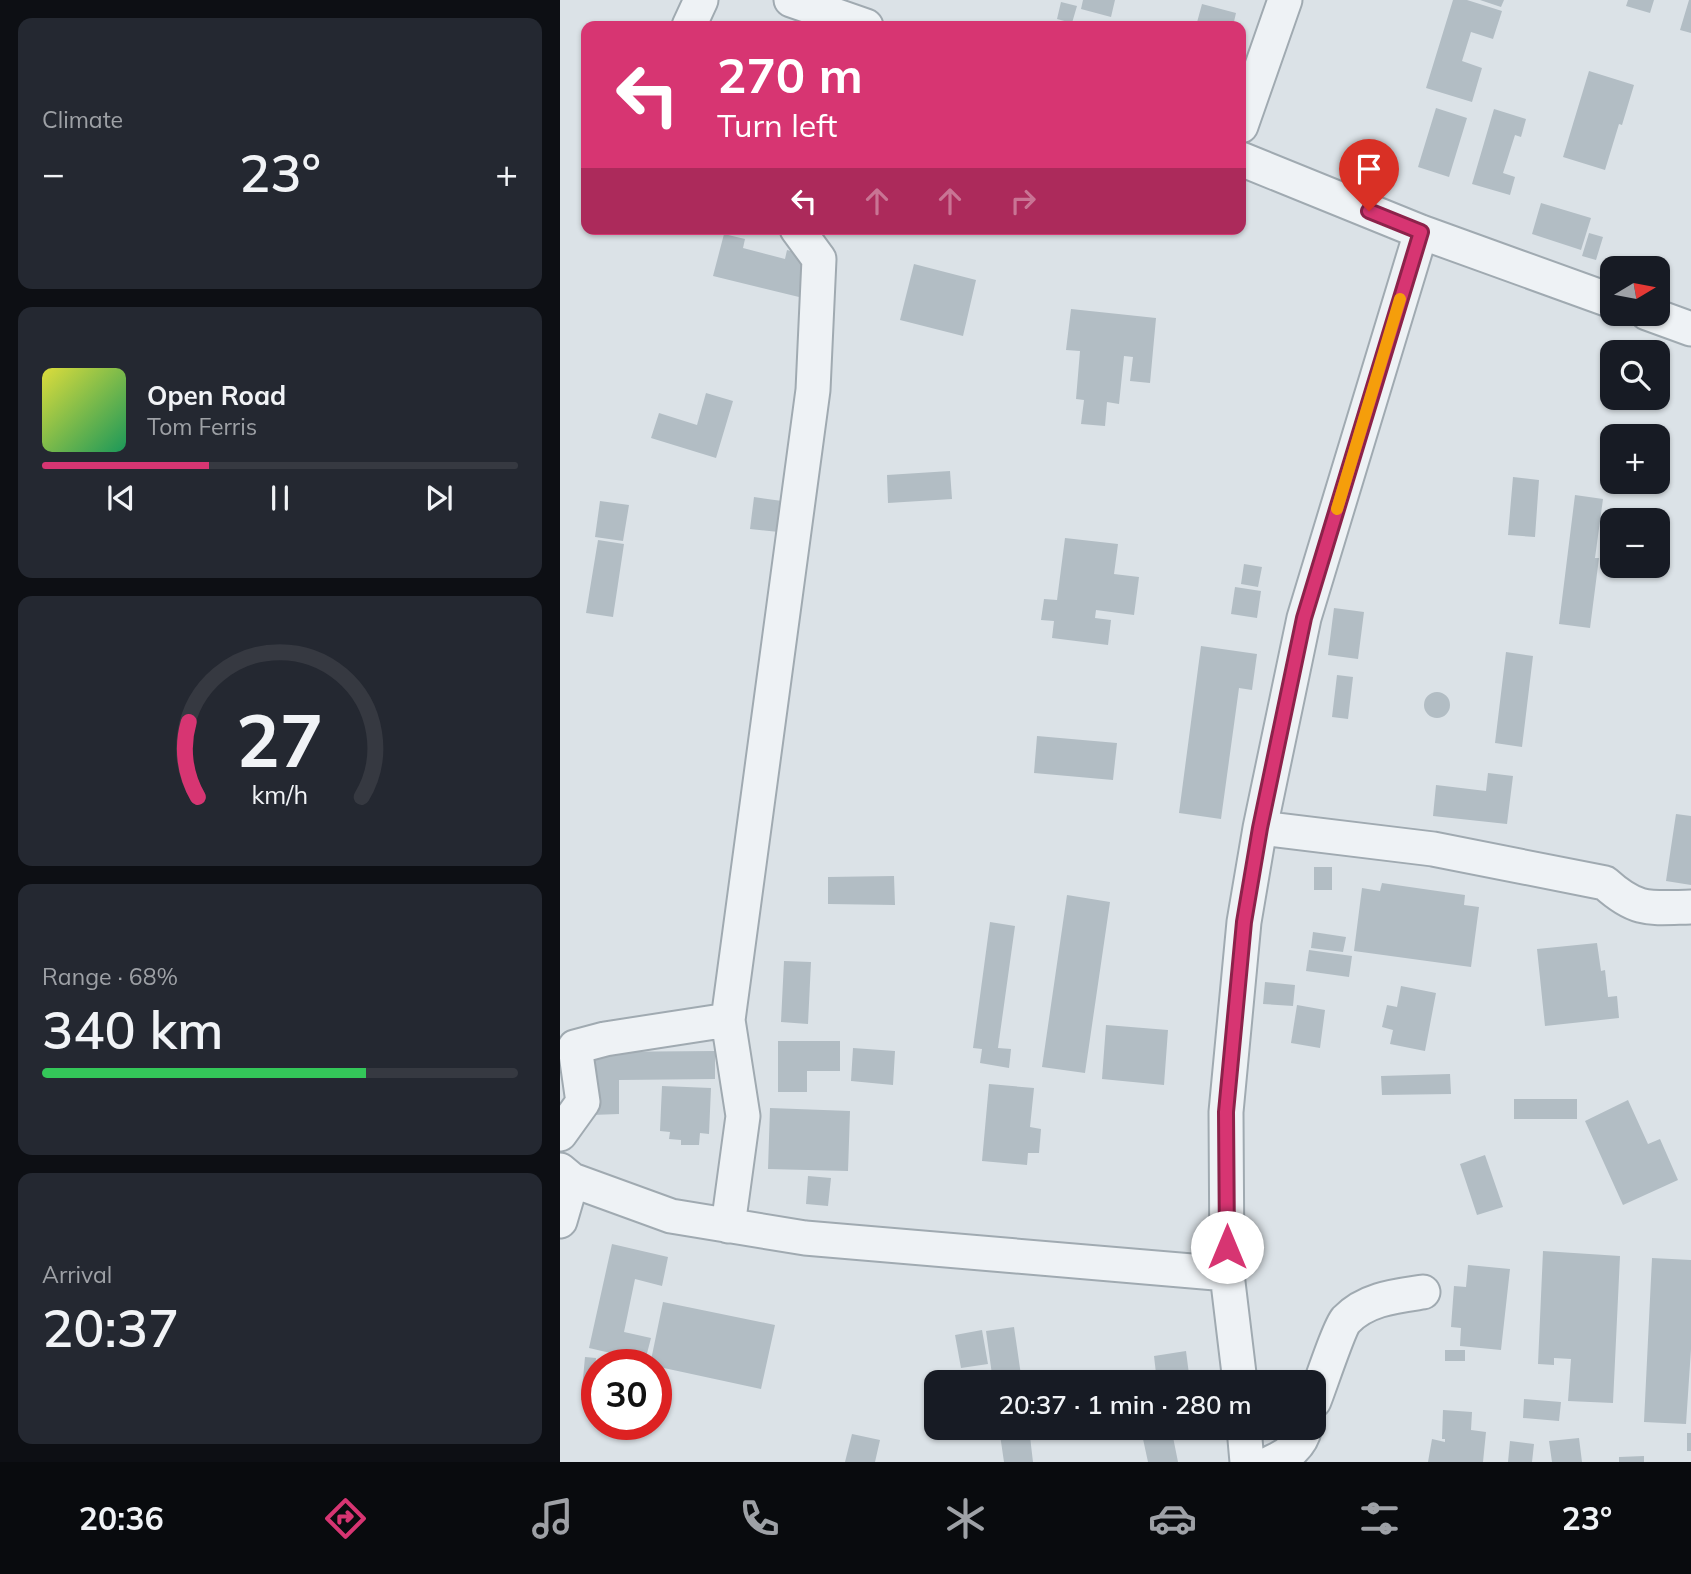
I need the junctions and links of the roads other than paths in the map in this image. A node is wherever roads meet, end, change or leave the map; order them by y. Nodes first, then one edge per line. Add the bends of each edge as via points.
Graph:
1 (701, 0) edge
2 (791, 0) edge
3 (1285, 0) edge
4 (691, 21) edge
5 (852, 21) edge
6 (1246, 111) edge
7 (1246, 161) edge
8 (1421, 232) junction
9 (801, 235) edge
10 (1600, 297) edge
11 (1670, 321) edge
12 (1691, 329) edge
13 (1260, 828) junction
14 (1691, 907) edge
15 (728, 1020) junction
16 (560, 1134) edge
17 (566, 1175) edge
18 (560, 1221) edge
19 (728, 1226) junction
20 (1227, 1274) junction
21 (1423, 1292) dead end
22 (1239, 1370) edge
23 (1326, 1370) edge
24 (1245, 1440) edge
25 (1301, 1440) edge
26 (1247, 1462) edge
27 (1272, 1462) edge

1 - 4 street
2 - 5 street
3 - 6 street
7 - 8 street
8 - 10 street
8 - 13 street via 1304,618
9 - 15 street via 819,259 813,390
11 - 12 street
13 - 14 street via 1433,849 1605,883 1623,899 1650,908
13 - 20 street via 1244,922 1226,1112
15 - 16 street via 575,1047 583,1102
15 - 19 street via 743,1116
17 - 18 street
17 - 19 street via 671,1216
19 - 20 street via 805,1238
20 - 22 street
21 - 23 street via 1389,1297 1345,1321
24 - 26 street
25 - 27 street

